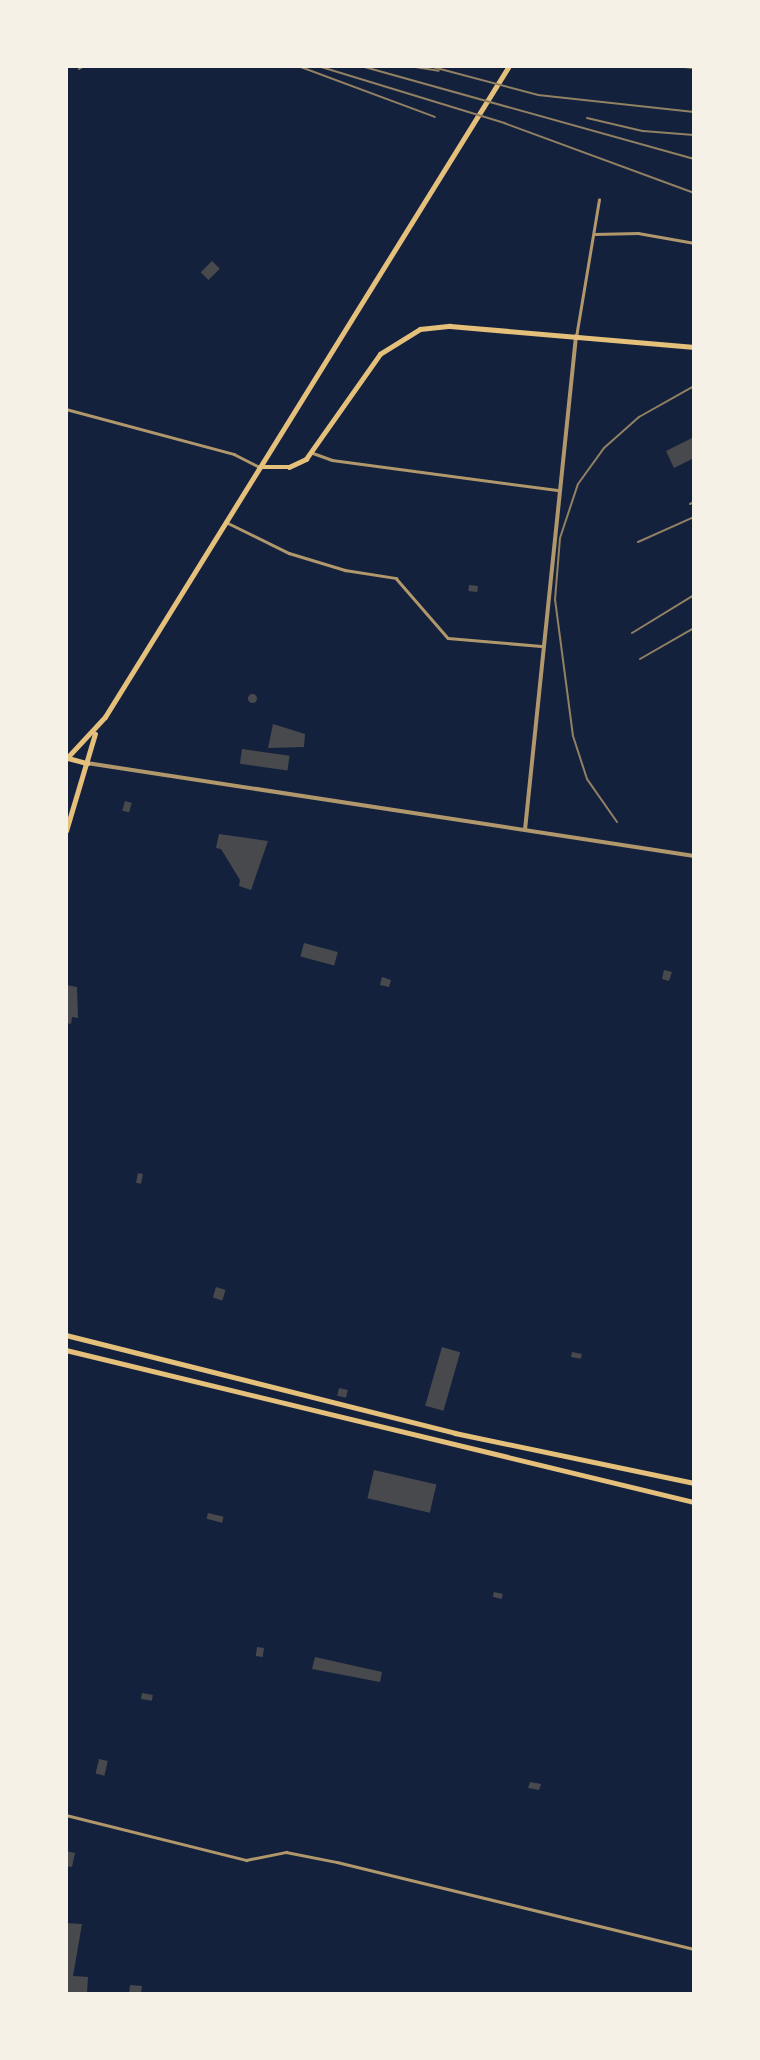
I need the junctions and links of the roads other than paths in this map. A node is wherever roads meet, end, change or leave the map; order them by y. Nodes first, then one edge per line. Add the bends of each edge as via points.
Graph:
1 (509, 66) edge
2 (684, 66) edge
3 (694, 67) edge
4 (599, 200) dead end
5 (594, 234) junction
6 (694, 243) edge
7 (576, 337) junction
8 (694, 347) edge
9 (66, 409) edge
10 (313, 453) junction
11 (260, 467) junction
12 (556, 490) junction
13 (226, 522) junction
14 (541, 646) junction
15 (95, 733) junction
16 (67, 759) edge
17 (87, 763) junction
18 (525, 830) junction
19 (66, 831) edge
20 (694, 856) edge
21 (66, 1335) edge
22 (114, 1348) junction
23 (66, 1350) edge
24 (109, 1361) junction
25 (694, 1483) edge
26 (694, 1502) edge
27 (66, 1815) edge
28 (694, 1949) edge

1 - 11 main road
2 - 3 street
4 - 5 street
5 - 6 street via 638,233
5 - 7 street
7 - 8 main road
7 - 10 main road via 450,326 411,332 372,363
7 - 12 street
9 - 11 street via 234,454
10 - 11 main road via 289,467
10 - 12 street via 332,460
11 - 13 main road
12 - 14 street
13 - 14 street via 289,554 396,578 448,638
13 - 15 main road
14 - 18 street
15 - 16 main road
15 - 17 main road
16 - 17 main road
17 - 18 street
17 - 19 main road
18 - 20 street
21 - 22 main road
22 - 24 main road via 103,1353
22 - 25 main road via 455,1433
23 - 24 main road
24 - 26 main road
27 - 28 street via 246,1860 286,1852 337,1862

